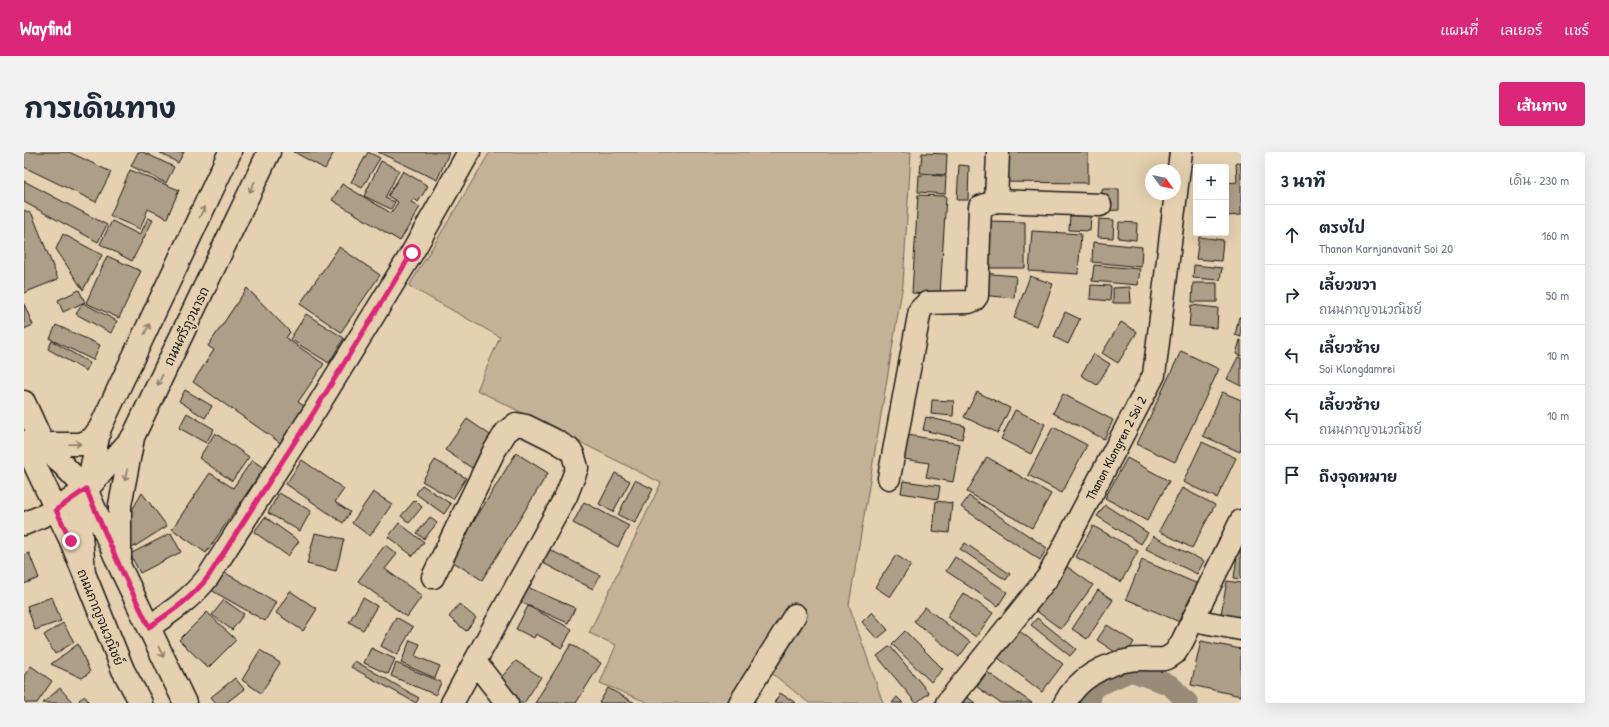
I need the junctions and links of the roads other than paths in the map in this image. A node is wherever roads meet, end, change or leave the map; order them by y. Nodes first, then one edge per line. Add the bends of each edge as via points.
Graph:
1 (230, 152) edge
2 (269, 152) edge
3 (469, 152) edge
4 (998, 152) edge
5 (1181, 152) edge
6 (996, 202) junction
7 (1100, 205) dead end
8 (24, 402) edge
9 (100, 428) junction
10 (133, 437) junction
11 (31, 444) edge
12 (889, 478) dead end
13 (86, 489) junction
14 (56, 510) junction
15 (1241, 520) edge
16 (24, 524) edge
17 (120, 567) junction
18 (84, 573) junction
19 (433, 577) dead end
20 (795, 615) dead end
21 (1193, 620) junction
22 (149, 627) junction
23 (1241, 629) edge
24 (475, 662) junction
25 (142, 703) edge
26 (185, 703) edge
27 (452, 703) edge
28 (507, 703) edge
29 (740, 703) edge
30 (947, 703) edge
31 (1065, 703) edge

9 -> 1 street
2 -> 10 street, ถนนศรีภูวนารถ
3 - 22 street via 384,299 208,577 197,591
4 - 6 street
5 - 30 street, Thanon Klongren 2 Soi 2 via 1154,375 1048,577
6 - 7 street
6 - 12 street via 980,208 976,298 969,302 927,303 919,312
8 - 11 street, ถนนกาญจนวณิชย์
11 -> 9 street via 81,444 92,439
9 - 13 street
10 - 13 street, ถนนศรีภูวนารถ
10 -> 17 street via 120,505
11 - 13 street
11 - 14 street, ถนนกาญจนวณิชย์
13 - 14 street, ถนนศรีภูวนารถ
13 - 17 street
13 - 18 street via 80,521
14 - 16 street, ถนนศรีภูวนารถ
14 - 18 street, ถนนกาญจนวณิชย์
15 - 21 street
17 - 22 street
18 - 25 street, ถนนกาญจนวณิชย์ via 123,670
19 - 24 street via 493,454 510,429 516,424 526,426 569,449 577,468 566,496
20 - 29 street
21 - 23 street
21 - 31 street via 1182,642 1170,657 1131,660 1111,665 1078,685
22 -> 26 street
24 - 27 street
24 - 28 street

